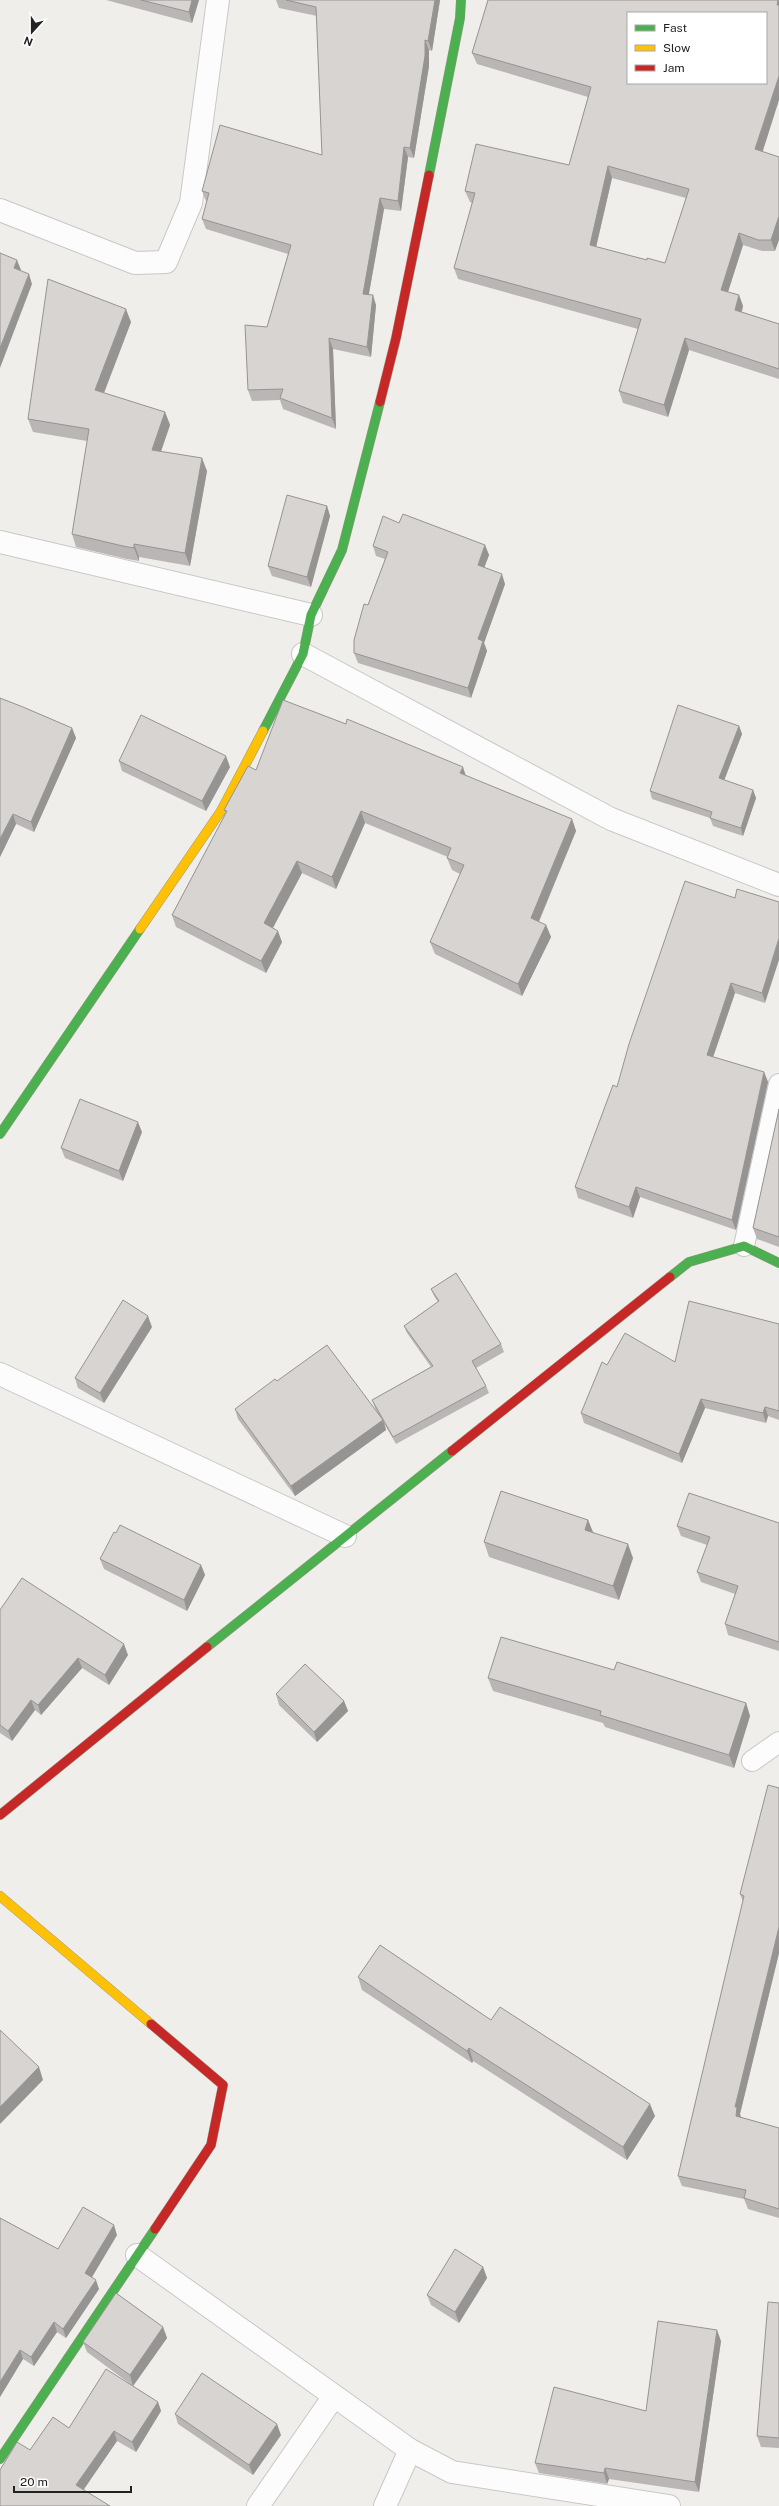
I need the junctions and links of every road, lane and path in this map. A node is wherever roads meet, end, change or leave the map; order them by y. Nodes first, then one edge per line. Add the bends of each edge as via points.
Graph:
1 (218, 0) edge
2 (461, 0) edge
3 (0, 210) edge
4 (0, 542) edge
5 (311, 615) junction
6 (303, 654) junction
7 (779, 885) edge
8 (779, 1084) edge
9 (0, 1134) edge
10 (744, 1246) junction
11 (779, 1263) edge
12 (0, 1374) edge
13 (345, 1536) junction
14 (779, 1742) edge
15 (752, 1761) dead end
16 (0, 1815) edge
17 (0, 1896) edge
18 (137, 2255) junction
19 (334, 2396) junction
20 (410, 2450) junction
21 (0, 2459) edge
22 (258, 2506) edge
23 (385, 2506) edge
24 (669, 2506) edge

1 - 3 street via 191,203 166,262 135,263
2 - 5 street via 460,18 396,338 342,550
4 - 5 street
5 - 6 street
6 - 7 street via 611,820
6 - 9 street via 221,810
8 - 10 lane
10 - 11 street
10 - 13 street via 689,1262
12 - 13 street
13 - 16 street
14 - 15 lane
17 - 18 street via 223,2085 211,2145
18 - 19 street
18 - 21 street
19 - 20 street
19 - 22 street
20 - 23 street
20 - 24 street via 452,2472

